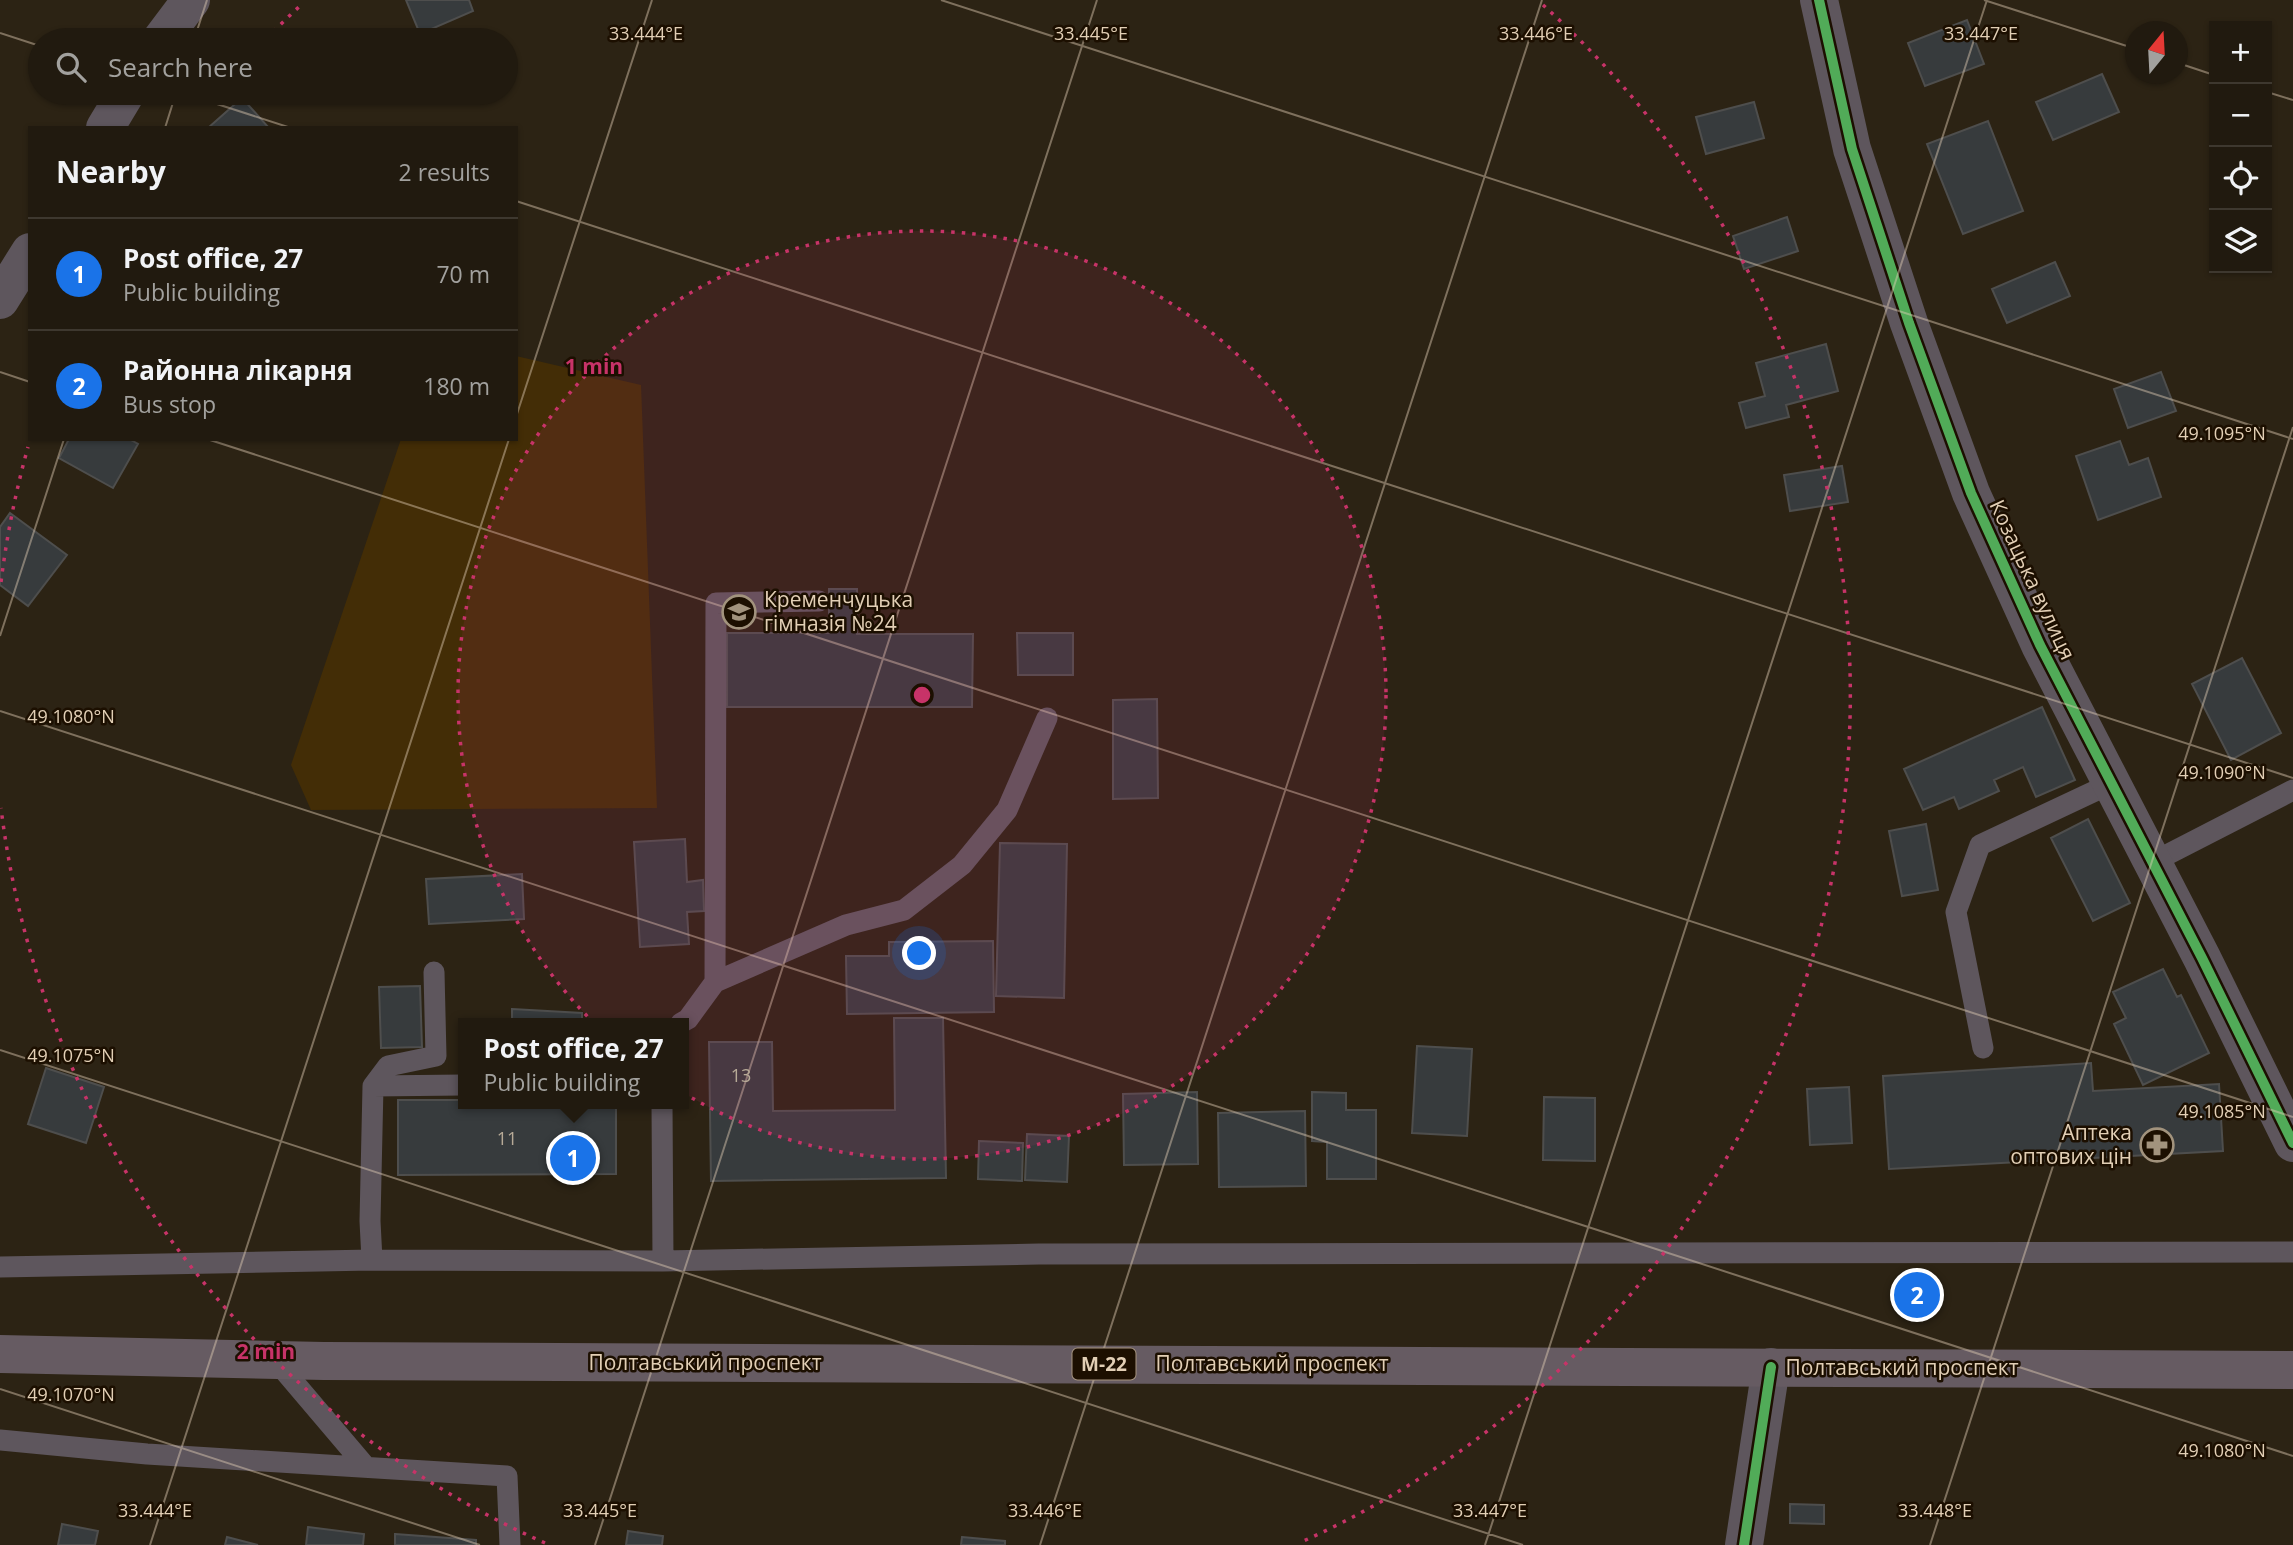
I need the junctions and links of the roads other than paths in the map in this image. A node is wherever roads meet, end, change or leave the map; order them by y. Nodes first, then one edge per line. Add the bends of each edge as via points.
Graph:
1 (191, 0) edge
2 (1819, 0) edge
3 (170, 28) edge
4 (119, 105) edge
5 (106, 126) edge
6 (28, 255) edge
7 (0, 300) edge
8 (820, 601) dead end
9 (1047, 719) dead end
10 (2112, 783) junction
11 (2293, 790) edge
12 (2153, 862) junction
13 (434, 972) dead end
14 (715, 982) junction
15 (689, 1018) edge
16 (1983, 1048) dead end
17 (458, 1085) edge
18 (373, 1086) junction
19 (662, 1109) edge
20 (2293, 1143) edge
21 (2293, 1252) edge
22 (372, 1260) junction
23 (663, 1261) junction
24 (0, 1267) edge
25 (0, 1354) edge
26 (276, 1361) junction
27 (1771, 1367) junction
28 (2293, 1370) edge
29 (0, 1440) edge
30 (366, 1467) junction
31 (510, 1545) edge
32 (1744, 1545) edge

1 - 3 street
2 - 10 street, Козацька вулиця via 1852,149 1971,493 2040,645
4 - 5 street
6 - 7 street
8 - 14 lane via 716,603
9 - 14 lane via 1007,810 962,865 904,910 846,925
10 - 12 street, Козацька вулиця
10 - 16 lane via 1980,845 1956,912
11 - 12 lane
12 - 20 street, Козацька вулиця
13 - 18 lane via 436,1056 388,1066
14 - 15 lane
17 - 18 lane
18 - 22 lane
19 - 23 lane
21 - 23 lane via 1053,1254
22 - 23 lane
22 - 24 lane
25 - 26 highway, Полтавський проспект / М-22
26 - 27 highway, Полтавський проспект / М-22
26 - 30 lane
27 - 28 highway, Полтавський проспект / М-22
27 - 32 street
29 - 30 lane
30 - 31 lane via 507,1476

